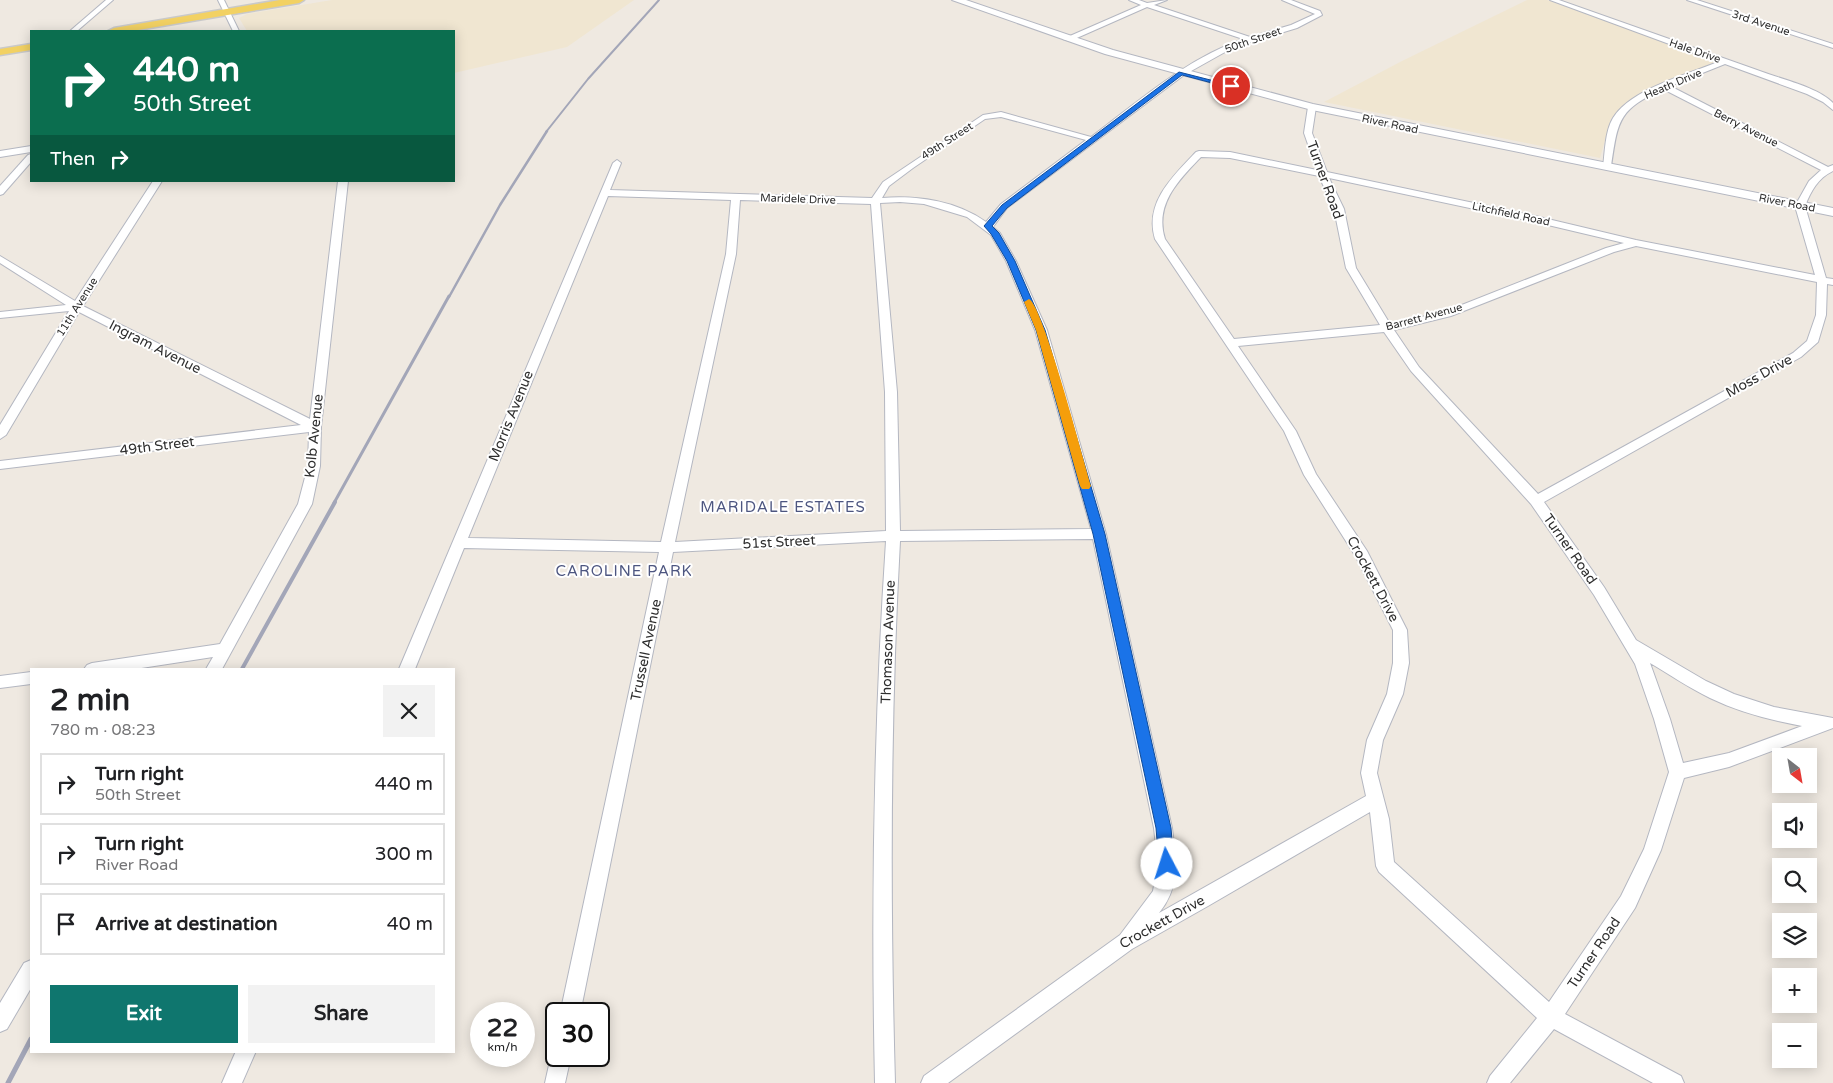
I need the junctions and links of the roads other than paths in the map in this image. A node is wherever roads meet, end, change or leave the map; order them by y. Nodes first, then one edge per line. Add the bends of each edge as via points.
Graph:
1 (110, 0) edge
2 (221, 0) edge
3 (299, 0) edge
4 (957, 0) edge
5 (1132, 0) edge
6 (1164, 0) edge
7 (1285, 0) edge
8 (1553, 0) edge
9 (1690, 0) edge
10 (1147, 5) junction
11 (226, 12) junction
12 (74, 30) edge
13 (120, 30) edge
14 (235, 30) edge
15 (1067, 38) junction
16 (1250, 39) junction
17 (30, 45) edge
18 (1833, 46) edge
19 (0, 51) edge
20 (1726, 62) junction
21 (1181, 73) junction
22 (1665, 87) junction
23 (1312, 107) junction
24 (1833, 108) edge
25 (1094, 140) junction
26 (30, 149) edge
27 (0, 154) edge
28 (30, 158) edge
29 (1192, 161) joint
30 (617, 163) dead end
31 (1607, 168) junction
32 (1830, 169) edge
33 (1323, 174) junction
34 (157, 182) edge
35 (343, 182) edge
36 (0, 192) edge
37 (603, 194) junction
38 (736, 197) junction
39 (874, 202) junction
40 (1800, 206) junction
41 (1833, 212) edge
42 (988, 226) junction
43 (1636, 243) junction
44 (0, 259) edge
45 (1828, 281) edge
46 (77, 307) junction
47 (0, 315) edge
48 (1386, 328) junction
49 (1231, 342) junction
50 (315, 427) junction
51 (0, 435) edge
52 (0, 465) edge
53 (1536, 501) junction
54 (1099, 534) junction
55 (893, 536) junction
56 (459, 544) junction
57 (667, 547) junction
58 (1632, 645) junction
59 (226, 649) junction
60 (99, 668) edge
61 (215, 668) edge
62 (407, 668) edge
63 (30, 678) edge
64 (0, 682) edge
65 (1831, 722) edge
66 (1677, 772) junction
67 (1375, 800) junction
68 (1125, 942) junction
69 (30, 972) edge
70 (572, 1002) edge
71 (1551, 1017) junction
72 (1, 1020) edge
73 (245, 1053) edge
74 (559, 1067) edge
75 (232, 1083) edge
76 (555, 1083) edge
77 (885, 1083) edge
78 (931, 1083) edge
79 (1497, 1083) edge
80 (1674, 1083) edge

1 - 12 street
2 - 11 street
3 - 11 main road
4 - 15 main road, River Road
5 - 10 street
6 - 10 street
7 - 16 street, 50th Street via 1319,15 1275,33
8 - 20 street, Hale Drive
9 - 18 street, 3rd Avenue
10 - 15 street
10 - 16 street
11 - 13 main road
11 - 14 street
15 - 21 main road, River Road
16 - 21 street, 50th Street via 1207,57
17 - 19 main road
20 - 22 street, Heath Drive
20 - 24 street, Hale Drive via 1810,92 1826,100
21 - 23 main road, River Road
21 - 25 street, 50th Street
22 - 31 street, Heath Drive via 1629,104 1616,119
22 - 32 street, Berry Avenue
23 - 31 main road, River Road
23 - 33 street, Turner Road via 1308,133
25 - 39 street, 49th Street via 1001,114 983,118 886,184
25 - 42 street, 50th Street via 1004,206
26 - 27 street
28 - 36 street
29 - 33 street, Litchfield Road via 1199,154 1218,154
29 - 49 street, Crockett Drive via 1166,194 1156,225 1166,250
30 - 37 street, Morris Avenue
31 - 40 main road, River Road
32 - 40 street via 1807,188
33 - 43 street, Litchfield Road
33 - 48 street, Turner Road via 1339,209 1350,268
34 - 46 street, 11th Avenue
35 - 50 street, Kolb Avenue
37 - 38 street, Maridele Drive
37 - 56 street, Morris Avenue
38 - 39 street, Maridele Drive
38 - 57 street, Trussell Avenue via 731,254
39 - 42 street, Maridele Drive via 925,201 970,215
39 - 55 street, Thomason Avenue via 891,392
40 - 41 main road, River Road
40 - 45 street, Moss Drive
42 - 54 street via 1011,261 1041,330
43 - 45 street, Litchfield Road
43 - 48 street, Barrett Avenue via 1610,250 1447,314
44 - 46 street, Ingram Avenue
45 - 53 street, Moss Drive via 1812,342 1798,355
46 - 47 street
46 - 50 street, Ingram Avenue
46 - 51 street, 11th Avenue
48 - 49 street, Barrett Avenue
48 - 53 street, Turner Road via 1415,369
49 - 67 street, Crockett Drive via 1290,431 1310,474 1362,555 1400,630 1402,663 1395,694 1375,740 1369,773
50 - 52 street, 49th Street
50 - 59 street, Kolb Avenue via 314,466 305,504
53 - 58 street, Turner Road
54 - 55 street, 51st Street
54 - 68 street via 1163,828 1167,864 1162,895
55 - 57 street, 51st Street
55 - 77 street, Thomason Avenue via 886,652 882,967
56 - 57 street, 51st Street
56 - 62 street, Morris Avenue
57 - 70 street, Trussell Avenue
58 - 65 street via 1716,694 1741,704 1793,719
58 - 66 street, Turner Road via 1652,690
59 - 60 street
59 - 61 street, Kolb Avenue
63 - 64 street
65 - 66 street via 1729,760
66 - 71 street, Turner Road via 1652,850 1628,902
67 - 68 street, Crockett Drive
67 - 71 street via 1385,866
68 - 78 street, Crockett Drive
69 - 72 street
71 - 79 street, Turner Road
71 - 80 street
73 - 75 street
74 - 76 street

